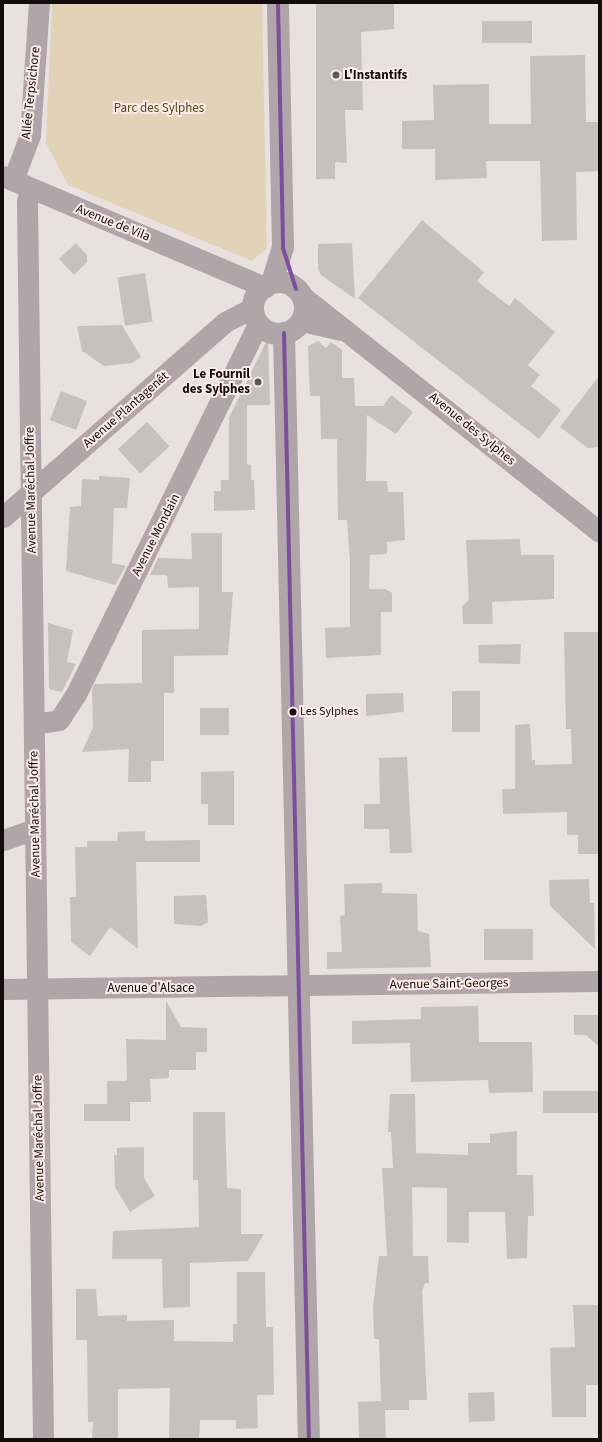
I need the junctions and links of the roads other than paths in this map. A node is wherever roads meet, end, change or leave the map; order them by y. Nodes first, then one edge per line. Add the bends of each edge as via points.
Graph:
1 (39, 3) edge
2 (278, 3) edge
3 (15, 182) edge
4 (283, 248) junction
5 (299, 292) junction
6 (261, 300) junction
7 (302, 321) junction
8 (343, 330) junction
9 (284, 333) junction
10 (31, 492) junction
11 (3, 495) edge
12 (3, 517) edge
13 (599, 531) edge
14 (34, 724) junction
15 (35, 829) junction
16 (3, 840) edge
17 (599, 981) edge
18 (299, 987) junction
19 (37, 988) junction
20 (3, 989) edge
21 (43, 1439) edge
22 (309, 1439) edge

1 - 3 street, Allée Terpsichore via 30,135
2 - 4 street
3 - 6 street, Avenue de Vila via 224,268
3 - 10 street, Avenue Maréchal Joffre via 26,202
4 - 5 street
4 - 6 street
5 - 6 street
5 - 7 street via 305,304
5 - 8 street, Avenue des Sylphes
6 - 9 street via 272,333
6 - 10 street, Avenue Plantagenêt via 225,322
6 - 14 street, Avenue Mondain via 76,694 60,720
7 - 8 street, Avenue des Sylphes
7 - 9 street
8 - 13 street, Avenue des Sylphes via 387,360
9 - 18 street
10 - 11 street
10 - 12 street, Avenue Plantagenêt
10 - 14 street, Avenue Maréchal Joffre
14 - 15 street, Avenue Maréchal Joffre
15 - 16 street
15 - 19 street, Avenue Maréchal Joffre
17 - 18 street, Avenue Saint-Georges
18 - 19 street, Avenue d'Alsace
18 - 22 street
19 - 20 street, Avenue d'Alsace
19 - 21 street, Avenue Maréchal Joffre

